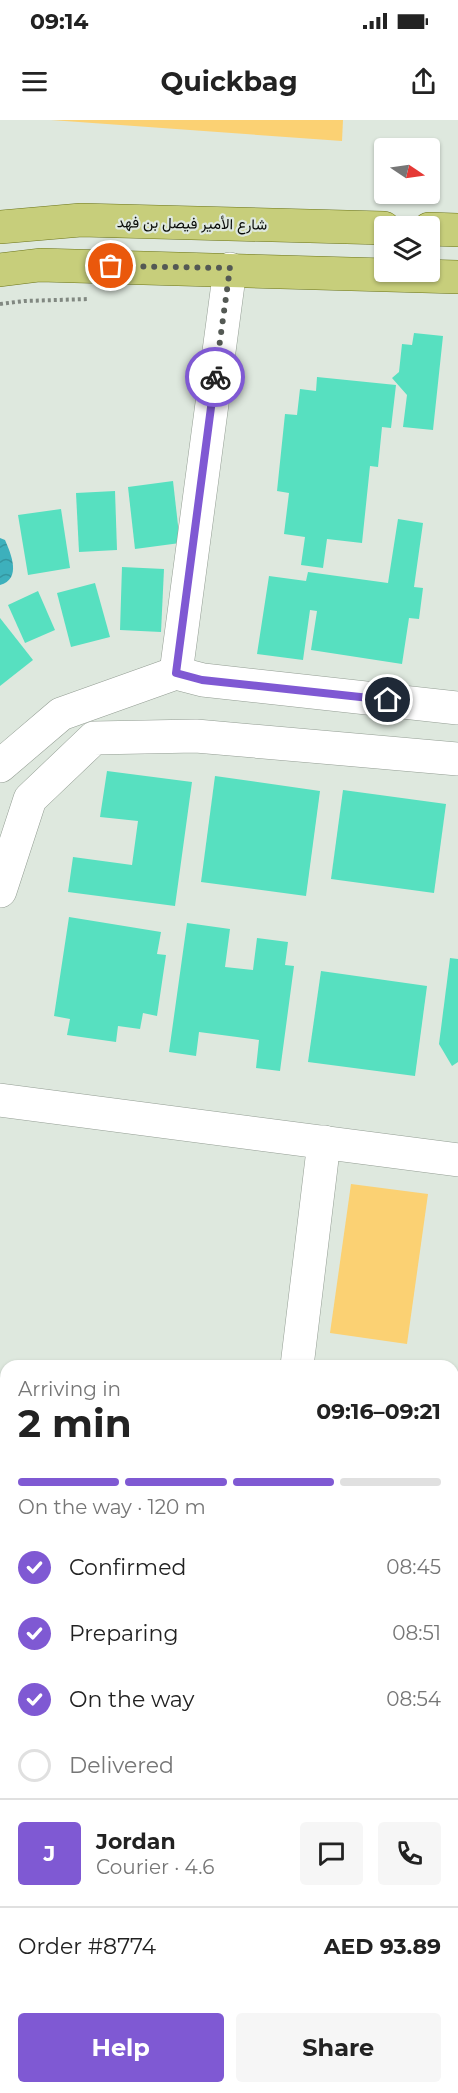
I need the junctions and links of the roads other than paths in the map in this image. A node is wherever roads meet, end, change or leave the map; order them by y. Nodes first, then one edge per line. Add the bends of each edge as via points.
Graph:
1 (0, 227) edge
2 (374, 228) edge
3 (440, 229) edge
4 (458, 230) edge
5 (230, 268) junction
6 (0, 270) edge
7 (458, 277) edge
8 (176, 673) junction
9 (458, 708) edge
10 (458, 759) edge
11 (0, 766) edge
12 (0, 891) edge
13 (0, 1100) edge
14 (324, 1142) junction
15 (458, 1160) edge
16 (298, 1360) edge

1 - 2 main road, شارع الأمير فيصل بن فهد via 81,220
3 - 4 main road
5 - 6 main road via 40,265
5 - 7 main road
5 - 8 lane
8 - 9 lane via 202,680
8 - 11 lane via 61,714
10 - 12 lane via 196,736 94,738 30,799
13 - 14 lane
14 - 15 lane
14 - 16 lane

